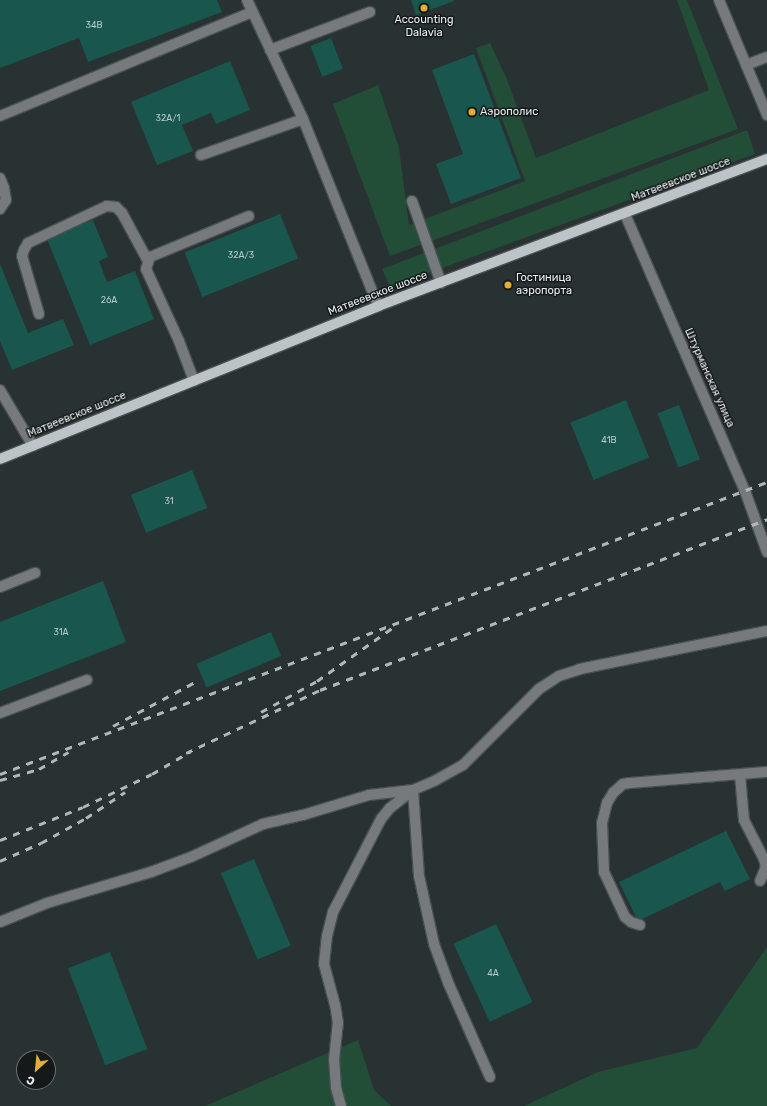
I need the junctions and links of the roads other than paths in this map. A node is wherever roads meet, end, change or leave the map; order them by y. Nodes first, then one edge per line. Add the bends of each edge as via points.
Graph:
1 (247, 0) edge
2 (719, 0) edge
3 (252, 12) junction
4 (370, 12) dead end
5 (270, 50) junction
6 (767, 57) edge
7 (746, 65) junction
8 (767, 115) edge
9 (0, 116) edge
10 (303, 119) junction
11 (201, 155) dead end
12 (767, 159) edge
13 (0, 178) edge
14 (412, 202) dead end
15 (0, 209) edge
16 (625, 214) junction
17 (249, 216) dead end
18 (148, 261) junction
19 (441, 283) junction
20 (378, 306) junction
21 (39, 314) dead end
22 (194, 381) junction
23 (0, 390) edge
24 (33, 446) junction
25 (0, 459) edge
26 (767, 552) edge
27 (35, 573) dead end
28 (0, 587) edge
29 (767, 631) edge
30 (86, 680) dead end
31 (0, 713) edge
32 (767, 772) edge
33 (740, 775) junction
34 (413, 790) junction
35 (760, 881) dead end
36 (0, 922) edge
37 (640, 925) dead end
38 (490, 1077) dead end
39 (341, 1106) edge

1 - 3 street
2 - 7 street
3 - 5 street
3 - 9 street
4 - 5 street
5 - 10 street
6 - 7 street
7 - 8 street
10 - 11 street
10 - 20 street
12 - 16 main road, Матвеевское шоссе
13 - 15 street via 6,200
14 - 19 street
16 - 19 main road, Матвеевское шоссе
16 - 26 street, Штурманская улица via 745,491
17 - 18 street via 150,257
18 - 21 street via 122,213 116,207 107,206 28,242 22,256
18 - 22 street via 146,270 179,341
19 - 20 main road, Матвеевское шоссе
20 - 22 main road, Матвеевское шоссе
22 - 24 main road, Матвеевское шоссе
23 - 24 street
24 - 25 main road, Матвеевское шоссе
27 - 28 street
29 - 34 street via 580,669 558,676 539,689 463,765
30 - 31 street
32 - 33 street
33 - 35 street via 744,820 766,867
33 - 37 street via 629,783 623,784 613,793 603,818 604,872 624,917
34 - 36 street via 369,795 263,824 151,872 47,903
34 - 38 street via 419,876 434,944
34 - 39 street via 390,808 381,819 333,912 327,936 324,964 338,1023 334,1060 336,1087

